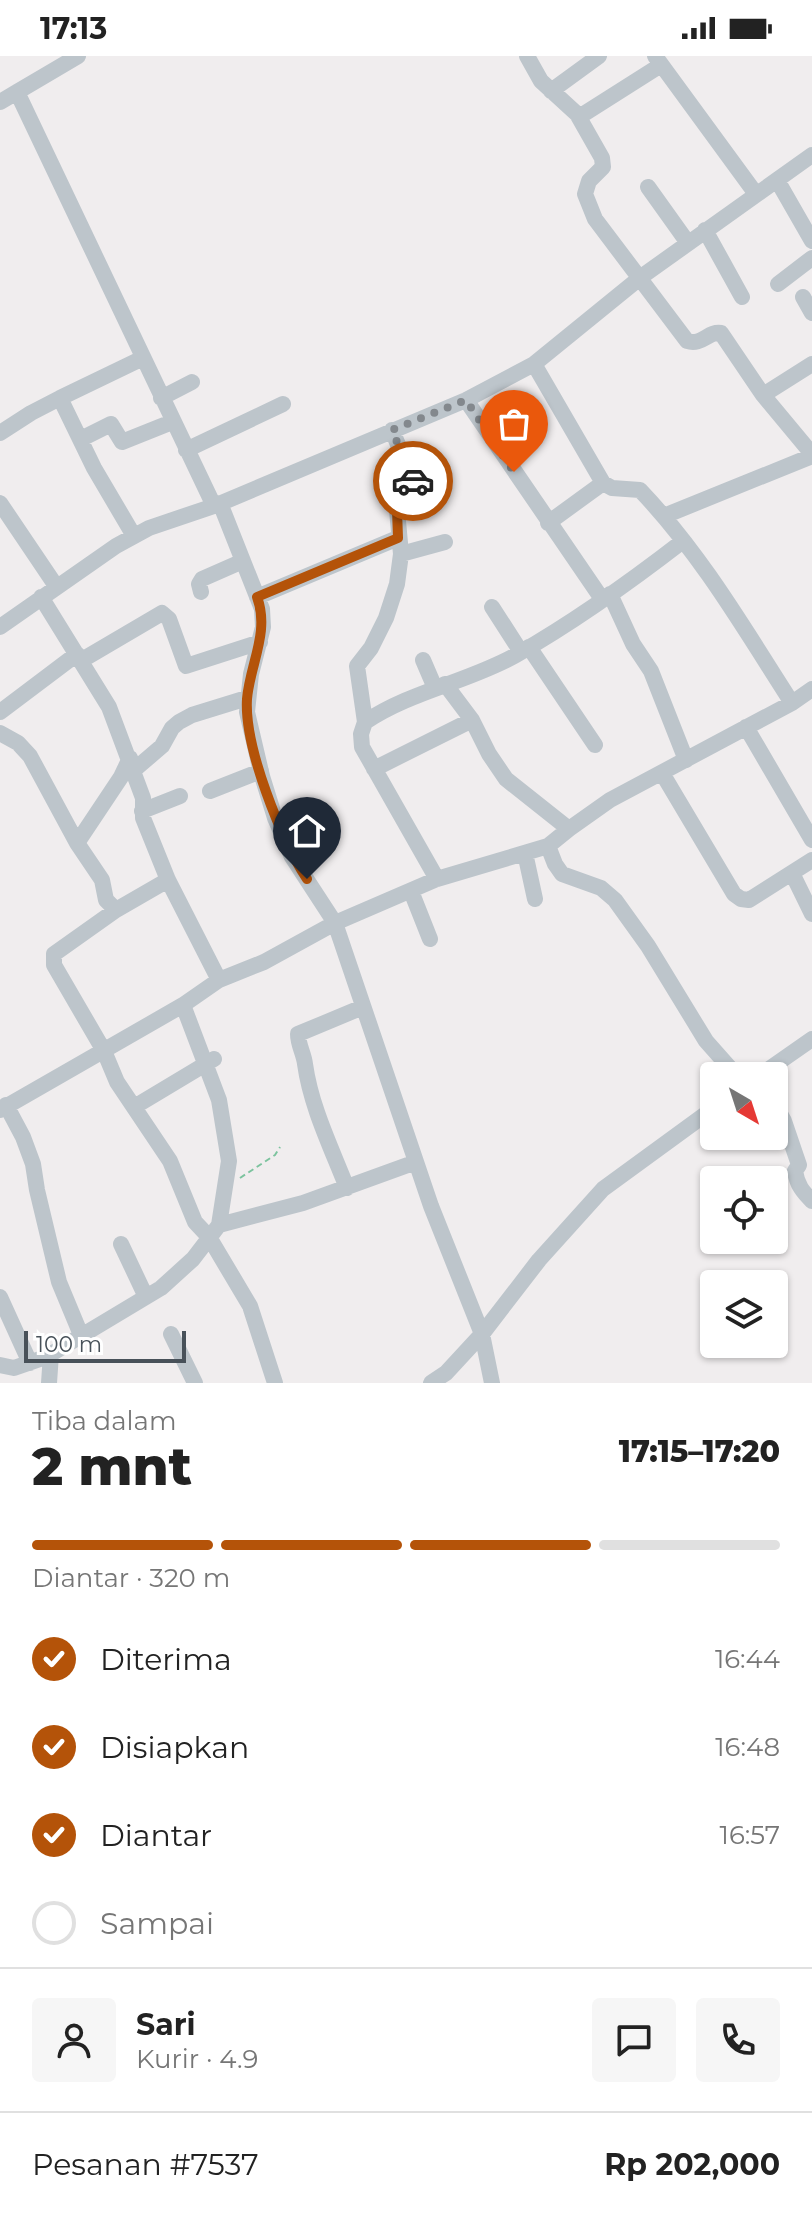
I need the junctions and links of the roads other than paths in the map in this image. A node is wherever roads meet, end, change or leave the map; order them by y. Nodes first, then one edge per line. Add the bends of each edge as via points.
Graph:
1 (78, 56) edge
2 (527, 56) edge
3 (599, 56) edge
4 (658, 60) edge
5 (551, 91) junction
6 (17, 92) junction
7 (0, 102) edge
8 (579, 117) junction
9 (812, 155) edge
10 (777, 180) junction
11 (648, 187) dead end
12 (756, 194) junction
13 (705, 230) junction
14 (812, 241) edge
15 (688, 243) junction
16 (812, 258) edge
17 (641, 277) junction
18 (778, 284) dead end
19 (742, 297) dead end
20 (803, 297) dead end
21 (812, 313) edge
22 (143, 358) junction
23 (534, 364) junction
24 (812, 364) edge
25 (192, 382) dead end
26 (763, 395) junction
27 (60, 398) junction
28 (161, 398) junction
29 (466, 400) junction
30 (283, 404) dead end
31 (172, 422) junction
32 (392, 430) junction
33 (0, 433) edge
34 (81, 439) junction
35 (186, 450) junction
36 (812, 455) edge
37 (603, 483) junction
38 (0, 503) edge
39 (217, 504) junction
40 (664, 516) junction
41 (548, 523) junction
42 (134, 536) junction
43 (683, 541) junction
44 (445, 542) dead end
45 (400, 546) junction
46 (243, 561) junction
47 (56, 586) junction
48 (201, 592) dead end
49 (606, 596) junction
50 (41, 597) junction
51 (257, 597) junction
52 (492, 607) dead end
53 (0, 626) edge
54 (260, 642) junction
55 (525, 649) junction
56 (79, 657) junction
57 (423, 660) dead end
58 (440, 686) junction
59 (812, 689) edge
60 (247, 698) junction
61 (792, 703) junction
62 (0, 712) edge
63 (472, 720) junction
64 (365, 722) junction
65 (746, 727) junction
66 (0, 733) edge
67 (595, 745) dead end
68 (686, 760) junction
69 (132, 764) junction
70 (374, 769) junction
71 (261, 771) junction
72 (662, 773) junction
73 (210, 791) dead end
74 (180, 796) dead end
75 (142, 811) junction
76 (569, 829) junction
77 (812, 840) edge
78 (317, 841) dead end
79 (77, 843) junction
80 (548, 846) junction
81 (291, 853) junction
82 (525, 853) junction
83 (812, 860) edge
84 (792, 873) junction
85 (437, 879) junction
86 (168, 880) junction
87 (411, 891) junction
88 (535, 899) dead end
89 (116, 910) junction
90 (812, 914) edge
91 (335, 923) junction
92 (430, 939) dead end
93 (219, 980) junction
94 (183, 1005) junction
95 (363, 1007) junction
96 (812, 1039) edge
97 (104, 1051) junction
98 (210, 1061) junction
99 (725, 1062) edge
100 (779, 1062) edge
101 (134, 1107) junction
102 (3, 1108) edge
103 (700, 1118) edge
104 (788, 1129) edge
105 (416, 1162) junction
106 (806, 1163) edge
107 (347, 1188) junction
108 (812, 1201) edge
109 (214, 1231) junction
110 (121, 1244) dead end
111 (0, 1297) edge
112 (146, 1297) junction
113 (171, 1334) dead end
114 (81, 1335) junction
115 (483, 1340) junction
116 (51, 1354) junction
117 (30, 1363) junction
118 (0, 1365) edge
119 (491, 1377) edge
120 (49, 1383) edge
121 (195, 1383) edge
122 (275, 1383) edge
123 (431, 1383) edge

1 - 6 street
2 - 5 street
3 - 5 street
4 - 8 street
4 - 12 street
5 - 8 street
6 - 7 street
6 - 22 street
8 - 17 street via 604,163 586,187 588,207
9 - 10 street
10 - 12 street
10 - 14 street
11 - 15 street
12 - 13 street
13 - 15 street
13 - 19 street
15 - 17 street
16 - 18 street
17 - 23 street
17 - 26 street via 687,341 721,333
20 - 21 street
22 - 27 street
22 - 28 street
23 - 29 street
23 - 37 street
24 - 26 street
25 - 28 street
26 - 36 street
27 - 33 street
27 - 34 street
28 - 31 street
29 - 32 street
29 - 41 street
30 - 35 street
31 - 34 street via 122,442 111,424
31 - 35 street
32 - 39 street
32 - 45 street via 414,484 397,510
34 - 42 street
35 - 39 street
36 - 40 street
37 - 40 street via 640,490
37 - 41 street
38 - 47 street
39 - 42 street
39 - 46 street
40 - 43 street
41 - 49 street
42 - 47 street
43 - 49 street
43 - 61 street
44 - 45 street
45 - 51 street
45 - 64 street via 397,584 386,618 357,666
46 - 48 street via 207,576 199,584
46 - 51 street
47 - 50 street
49 - 55 street
49 - 68 street via 651,671
50 - 53 street
50 - 56 street
51 - 54 street via 262,609
52 - 55 street
54 - 56 street via 188,667 162,613
54 - 60 street
55 - 58 street
55 - 67 street
56 - 62 street
56 - 69 street via 109,707
57 - 58 street
58 - 63 street
58 - 64 street via 387,707
59 - 61 street
60 - 69 street via 179,722 162,746
60 - 71 street
61 - 65 street
63 - 70 street
63 - 76 street via 506,779
64 - 70 street via 362,747
65 - 68 street
65 - 77 street
66 - 79 street via 30,756
68 - 72 street
69 - 75 street
69 - 79 street
70 - 85 street
71 - 73 street
71 - 81 street
72 - 76 street
72 - 84 street via 734,894 749,900
74 - 75 street
75 - 86 street
76 - 80 street
78 - 81 street
79 - 89 street
80 - 82 street
80 - 99 street via 562,874 601,888 615,900
81 - 91 street
82 - 85 street
82 - 88 street
83 - 84 street
84 - 90 street
85 - 87 street
86 - 89 street
86 - 93 street
87 - 91 street
87 - 92 street
89 - 97 street via 53,958
91 - 93 street
91 - 95 street
93 - 94 street
94 - 97 street
94 - 98 street
95 - 105 street
95 - 107 street via 298,1034 307,1085
96 - 100 street
97 - 101 street
97 - 102 street
98 - 101 street
98 - 109 street via 227,1150 226,1188
101 - 109 street via 170,1161 195,1222
102 - 114 street via 33,1164 59,1282
103 - 115 street via 603,1189 539,1260
104 - 106 street
105 - 107 street
105 - 115 street
106 - 108 street via 795,1171
107 - 109 street
109 - 112 street via 186,1266
109 - 122 street via 250,1306
110 - 112 street
111 - 117 street
112 - 114 street
113 - 121 street
114 - 116 street
115 - 119 street
115 - 123 street
116 - 117 street
116 - 120 street
117 - 118 street

